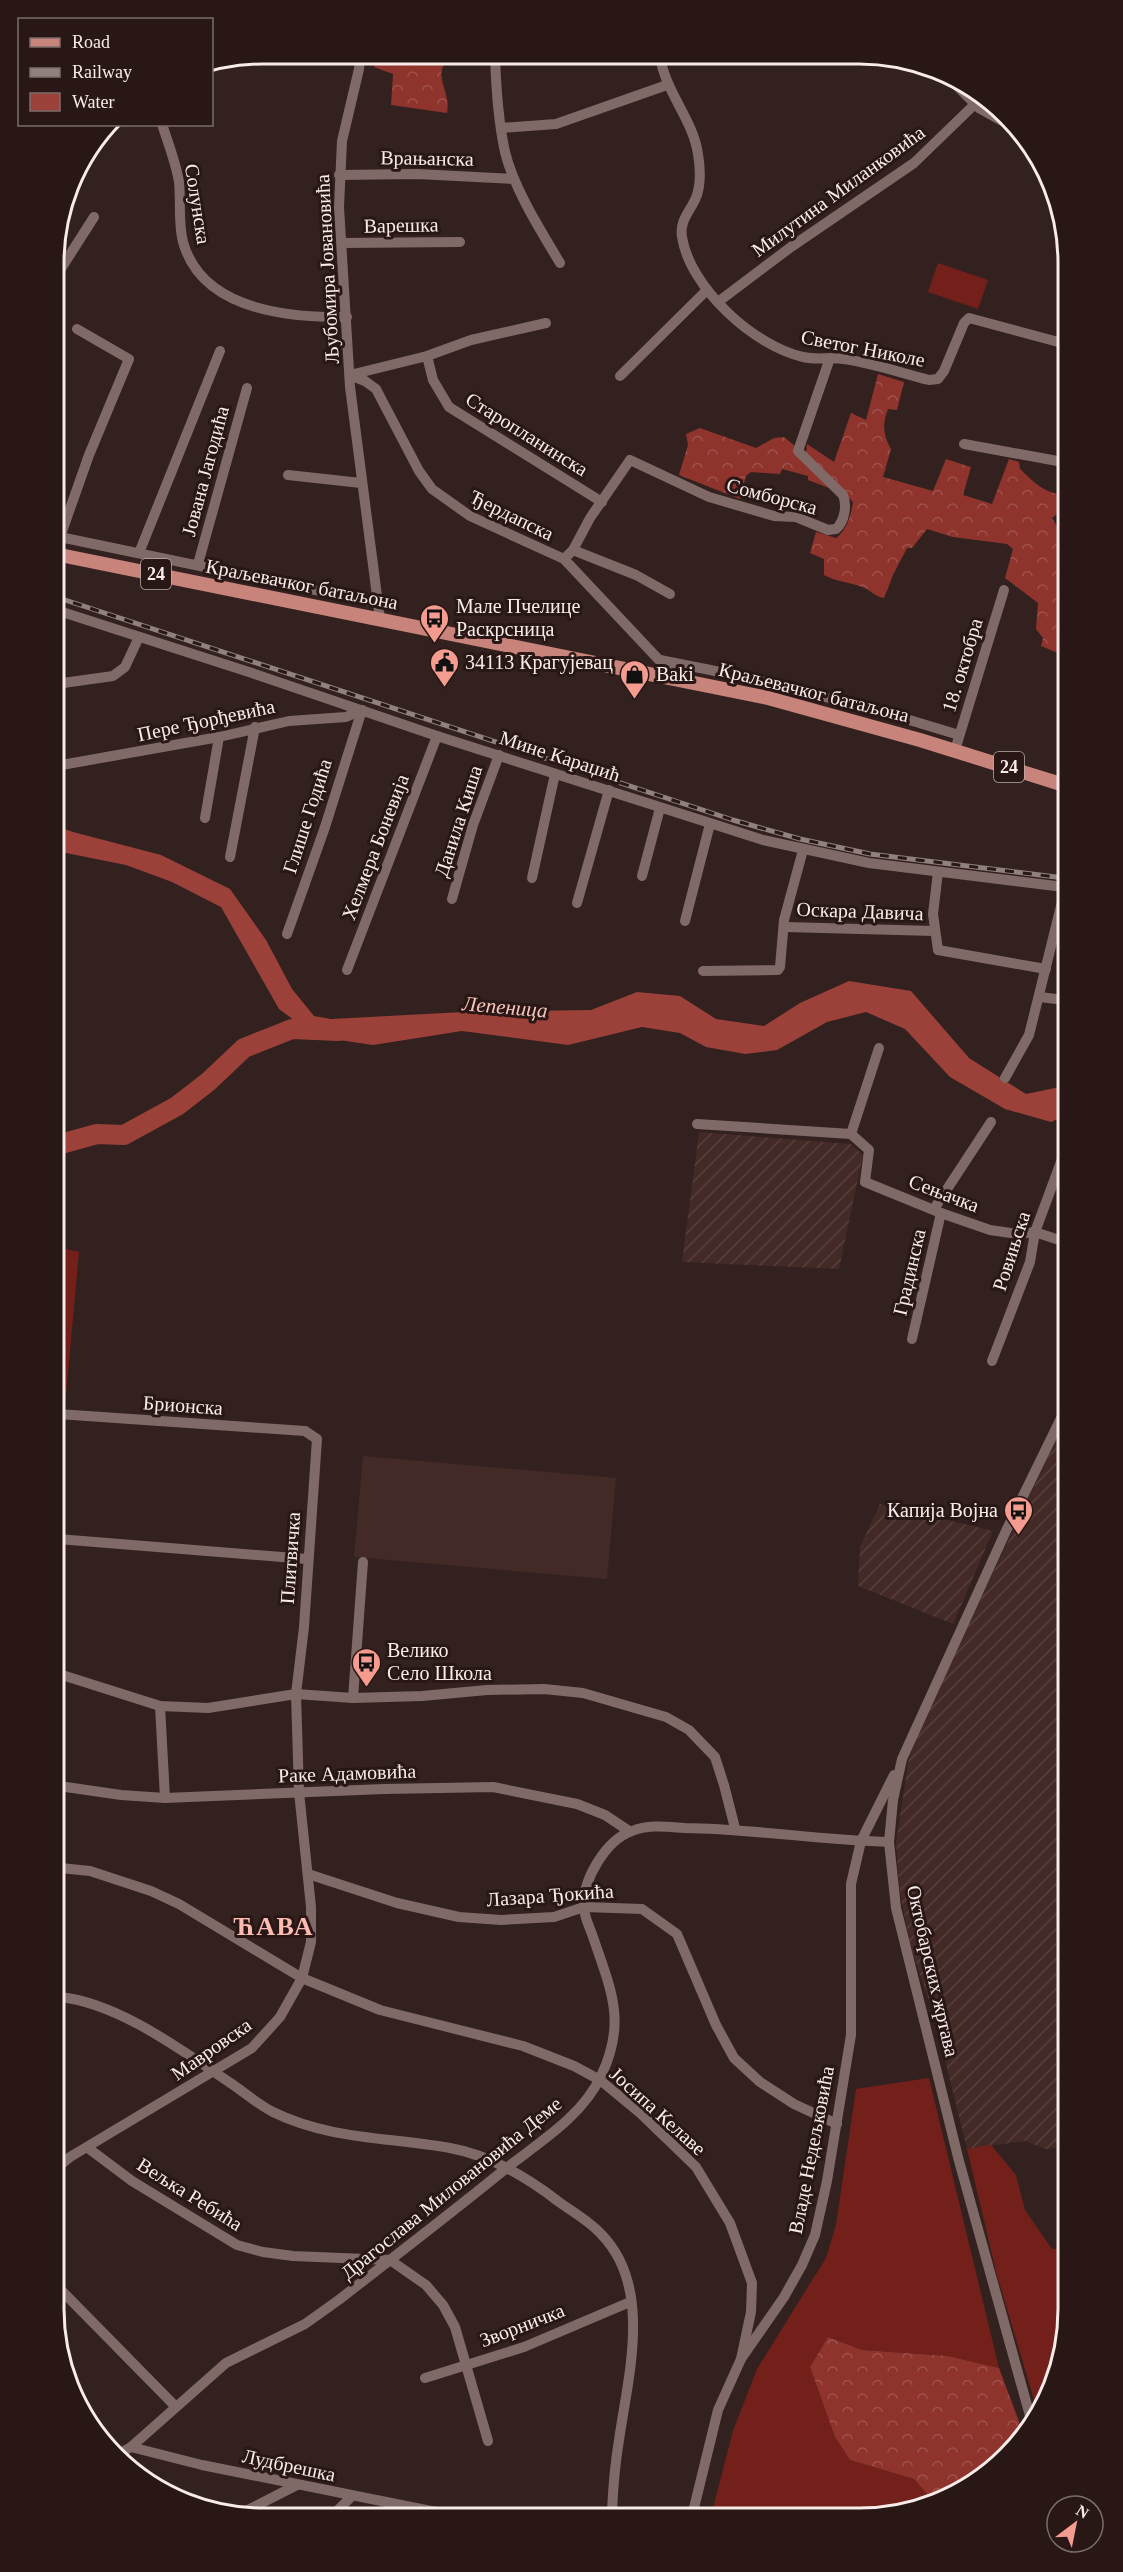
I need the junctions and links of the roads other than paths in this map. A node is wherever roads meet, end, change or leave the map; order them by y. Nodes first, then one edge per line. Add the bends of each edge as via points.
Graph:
1 (662, 64) edge
2 (359, 65) edge
3 (496, 65) edge
4 (667, 85) junction
5 (968, 97) edge
6 (975, 104) junction
7 (988, 112) edge
8 (163, 126) edge
9 (501, 128) junction
10 (339, 175) junction
11 (514, 179) junction
12 (94, 217) dead end
13 (460, 242) dead end
14 (342, 243) junction
15 (65, 262) edge
16 (560, 263) dead end
17 (707, 290) junction
18 (718, 302) junction
19 (347, 317) junction
20 (546, 323) dead end
21 (77, 329) dead end
22 (1058, 342) edge
23 (220, 351) dead end
24 (427, 356) junction
25 (830, 358) junction
26 (350, 375) junction
27 (620, 376) dead end
28 (247, 388) dead end
29 (964, 444) dead end
30 (1058, 461) edge
31 (288, 476) dead end
32 (361, 483) junction
33 (603, 502) junction
34 (65, 519) edge
35 (65, 538) edge
36 (573, 550) junction
37 (139, 553) junction
38 (65, 556) edge
39 (564, 559) junction
40 (198, 564) junction
41 (1004, 590) dead end
42 (670, 594) dead end
43 (378, 603) junction
44 (65, 613) edge
45 (380, 619) junction
46 (139, 638) junction
47 (659, 660) junction
48 (676, 678) junction
49 (65, 683) edge
50 (362, 710) junction
51 (255, 727) junction
52 (959, 735) junction
53 (437, 736) junction
54 (219, 737) junction
55 (955, 750) junction
56 (499, 755) junction
57 (65, 764) edge
58 (555, 774) junction
59 (1058, 783) edge
60 (609, 790) junction
61 (660, 808) junction
62 (205, 818) dead end
63 (710, 824) junction
64 (803, 850) junction
65 (231, 856) dead end
66 (938, 872) junction
67 (642, 876) dead end
68 (532, 878) dead end
69 (1058, 886) edge
70 (452, 899) dead end
71 (577, 903) dead end
72 (1058, 919) edge
73 (685, 921) dead end
74 (784, 927) junction
75 (934, 931) junction
76 (287, 934) dead end
77 (1046, 969) junction
78 (347, 970) dead end
79 (703, 971) dead end
80 (1040, 997) junction
81 (1058, 999) edge
82 (879, 1048) dead end
83 (1005, 1078) dead end
84 (991, 1122) dead end
85 (697, 1124) dead end
86 (851, 1134) junction
87 (1058, 1170) edge
88 (937, 1211) junction
89 (1035, 1232) junction
90 (1058, 1240) edge
91 (912, 1339) dead end
92 (992, 1361) dead end
93 (64, 1414) edge
94 (1058, 1424) edge
95 (305, 1431) joint
96 (64, 1540) edge
97 (307, 1559) junction
98 (363, 1562) dead end
99 (64, 1676) edge
100 (296, 1694) junction
101 (353, 1698) junction
102 (160, 1706) junction
103 (902, 1759) junction
104 (64, 1787) edge
105 (299, 1792) junction
106 (165, 1798) junction
107 (735, 1828) junction
108 (629, 1831) junction
109 (861, 1841) junction
110 (889, 1842) junction
111 (64, 1868) edge
112 (308, 1874) junction
113 (584, 1907) junction
114 (302, 1978) junction
115 (64, 1996) edge
116 (213, 2072) junction
117 (600, 2080) junction
118 (837, 2124) junction
119 (88, 2148) junction
120 (64, 2162) edge
121 (507, 2168) junction
122 (390, 2260) junction
123 (64, 2293) edge
124 (630, 2302) junction
125 (741, 2359) junction
126 (466, 2365) junction
127 (425, 2378) dead end
128 (176, 2407) junction
129 (1029, 2413) edge
130 (488, 2441) dead end
131 (131, 2447) junction
132 (125, 2451) edge
133 (297, 2485) junction
134 (352, 2496) junction
135 (253, 2507) edge
136 (340, 2508) edge
137 (415, 2508) edge
138 (612, 2508) edge
139 (694, 2508) edge

1 - 4 street, Светог Николе
2 - 10 street, Љубомира Јовановића via 345,123
3 - 9 street
4 - 9 street via 556,124
4 - 17 street, Светог Николе via 697,144 698,192 681,233 685,250
5 - 6 street
6 - 7 street
6 - 18 street, Милутина Миланковића via 914,163
8 - 19 street, Солунска via 177,174 183,240 191,263 207,281 231,298 258,308 285,314
9 - 11 street
10 - 11 street, Врањанска
10 - 14 street, Љубомира Јовановића
11 - 16 street
12 - 15 street
13 - 14 street, Варешка
14 - 19 street, Љубомира Јовановића
17 - 18 street, Светог Николе
17 - 27 street
18 - 25 street, Светог Николе via 778,347 804,357
19 - 26 street, Љубомира Јовановића
20 - 24 street via 471,340
21 - 34 street via 129,359
22 - 25 street, Светог Николе via 974,317 964,323 938,379
23 - 37 street
24 - 26 street
24 - 33 street, Старопланинска via 433,380 449,407
25 - 33 street, Сомборска via 798,451 843,495 846,503 841,525 836,529 709,497 630,459
26 - 32 street, Љубомира Јовановића
26 - 39 street, Ђердапска via 376,389 418,471 441,497 470,516
28 - 40 street, Јована Јагодића
29 - 30 street
31 - 32 street
32 - 43 street, Љубомира Јовановића
33 - 36 street, Сомборска
35 - 37 street
36 - 39 street, Сомборска
36 - 42 street via 636,575
37 - 40 street
38 - 45 main road, Краљевачког батаљона / 24
39 - 47 street, Ђердапска
40 - 43 street
41 - 52 street, 18. октобра
43 - 45 street, Љубомира Јовановића
44 - 46 street, Мине Караџић
45 - 48 main road, Краљевачког батаљона / 24
46 - 49 street via 125,667 113,676
46 - 50 street, Мине Караџић
47 - 48 street, Ђердапска
47 - 52 street via 759,679
48 - 55 main road, Краљевачког батаљона / 24 via 796,705
50 - 51 street, Пере Ђорђевића via 346,717
50 - 53 street, Мине Караџић
50 - 76 street, Глише Годића
51 - 54 street, Пере Ђорђевића
51 - 65 street
52 - 55 street, 18. октобра
53 - 56 street, Мине Караџић
53 - 78 street, Хелмера Боневија
54 - 57 street, Пере Ђорђевића
54 - 62 street
55 - 59 main road, Краљевачког батаљона / 24
56 - 58 street, Мине Караџић
56 - 70 street, Данила Киша
58 - 60 street, Мине Караџић
58 - 68 street
60 - 61 street, Мине Караџић
60 - 71 street
61 - 63 street, Мине Караџић
61 - 67 street
63 - 64 street, Мине Караџић
63 - 73 street
64 - 66 street, Мине Караџић
64 - 74 street
66 - 69 street, Мине Караџић
66 - 75 street, Оскара Давича
72 - 77 street
74 - 75 street, Оскара Давича
74 - 79 street via 778,970
75 - 77 street, Оскара Давича via 938,950
77 - 80 street
80 - 81 street
80 - 83 street via 1029,1035
82 - 86 street
84 - 88 street, Градинска
85 - 86 street
86 - 88 street, Сењачка via 869,1150 865,1182
87 - 89 street, Ровињска
88 - 89 street, Сењачка via 990,1230
88 - 91 street, Градинска
89 - 90 street, Сењачка
89 - 92 street, Ровињска via 1030,1262
93 - 95 street, Брионска
94 - 103 street, Октобарских жртава
95 - 97 street, Плитвичка via 317,1439
96 - 97 street
97 - 100 street, Плитвичка
98 - 101 street
99 - 102 street
100 - 101 street
100 - 102 street via 208,1708
100 - 105 street, Мавровска
101 - 107 street via 544,1689 583,1693 666,1717 689,1730 715,1757
102 - 106 street
103 - 109 street, Владе Недељковића
103 - 110 street, Октобарских жртава via 892,1800
104 - 106 street, Раке Адамовића
105 - 106 street, Раке Адамовића
105 - 108 street, Раке Адамовића via 494,1788 577,1804 605,1815
105 - 112 street, Мавровска
107 - 108 street via 646,1827
107 - 109 street
108 - 113 street, Драгослава Миловановића Деме via 599,1857 588,1880
109 - 110 street
109 - 118 street, Владе Недељковића via 851,1884 851,2035
110 - 129 street, Октобарских жртава via 896,1908 959,2161
111 - 114 street, Јосипа Келаве via 90,1871 152,1891
112 - 113 street, Лазара Ђокића via 397,1903 459,1917 554,1917
112 - 114 street, Мавровска via 311,1942
113 - 117 street, Драгослава Миловановића Деме via 613,1995 616,2027 612,2053
113 - 118 street, Лазара Ђокића via 642,1909 666,1924 677,1934 734,2058 760,2082 794,2104
114 - 116 street, Мавровска via 264,2036
114 - 117 street, Јосипа Келаве via 380,2010 523,2046
115 - 116 street via 129,2020
116 - 119 street, Мавровска
116 - 121 street via 273,2112 324,2131 454,2148
117 - 121 street, Драгослава Миловановића Деме via 582,2106
117 - 125 street, Јосипа Келаве via 696,2167 730,2223 752,2283 751,2312
118 - 125 street, Владе Недељковића via 815,2235 784,2298
119 - 120 street, Мавровска
119 - 122 street, Вељка Ребића via 132,2181 237,2245 292,2256
121 - 122 street, Драгослава Миловановића Деме
121 - 124 street via 603,2235 623,2266
122 - 126 street via 426,2284 443,2305 455,2327
122 - 128 street, Драгослава Миловановића Деме via 305,2324 226,2363
123 - 128 street
124 - 126 street, Зворничка via 524,2347
124 - 138 street via 634,2325 632,2351
125 - 139 street, Владе Недељковића via 718,2410
126 - 127 street, Зворничка
126 - 130 street
128 - 131 street, Драгослава Миловановића Деме
131 - 132 street, Драгослава Миловановића Деме
131 - 133 street, Лудбрешка
133 - 134 street, Лудбрешка
133 - 135 street
134 - 136 street
134 - 137 street, Лудбрешка

